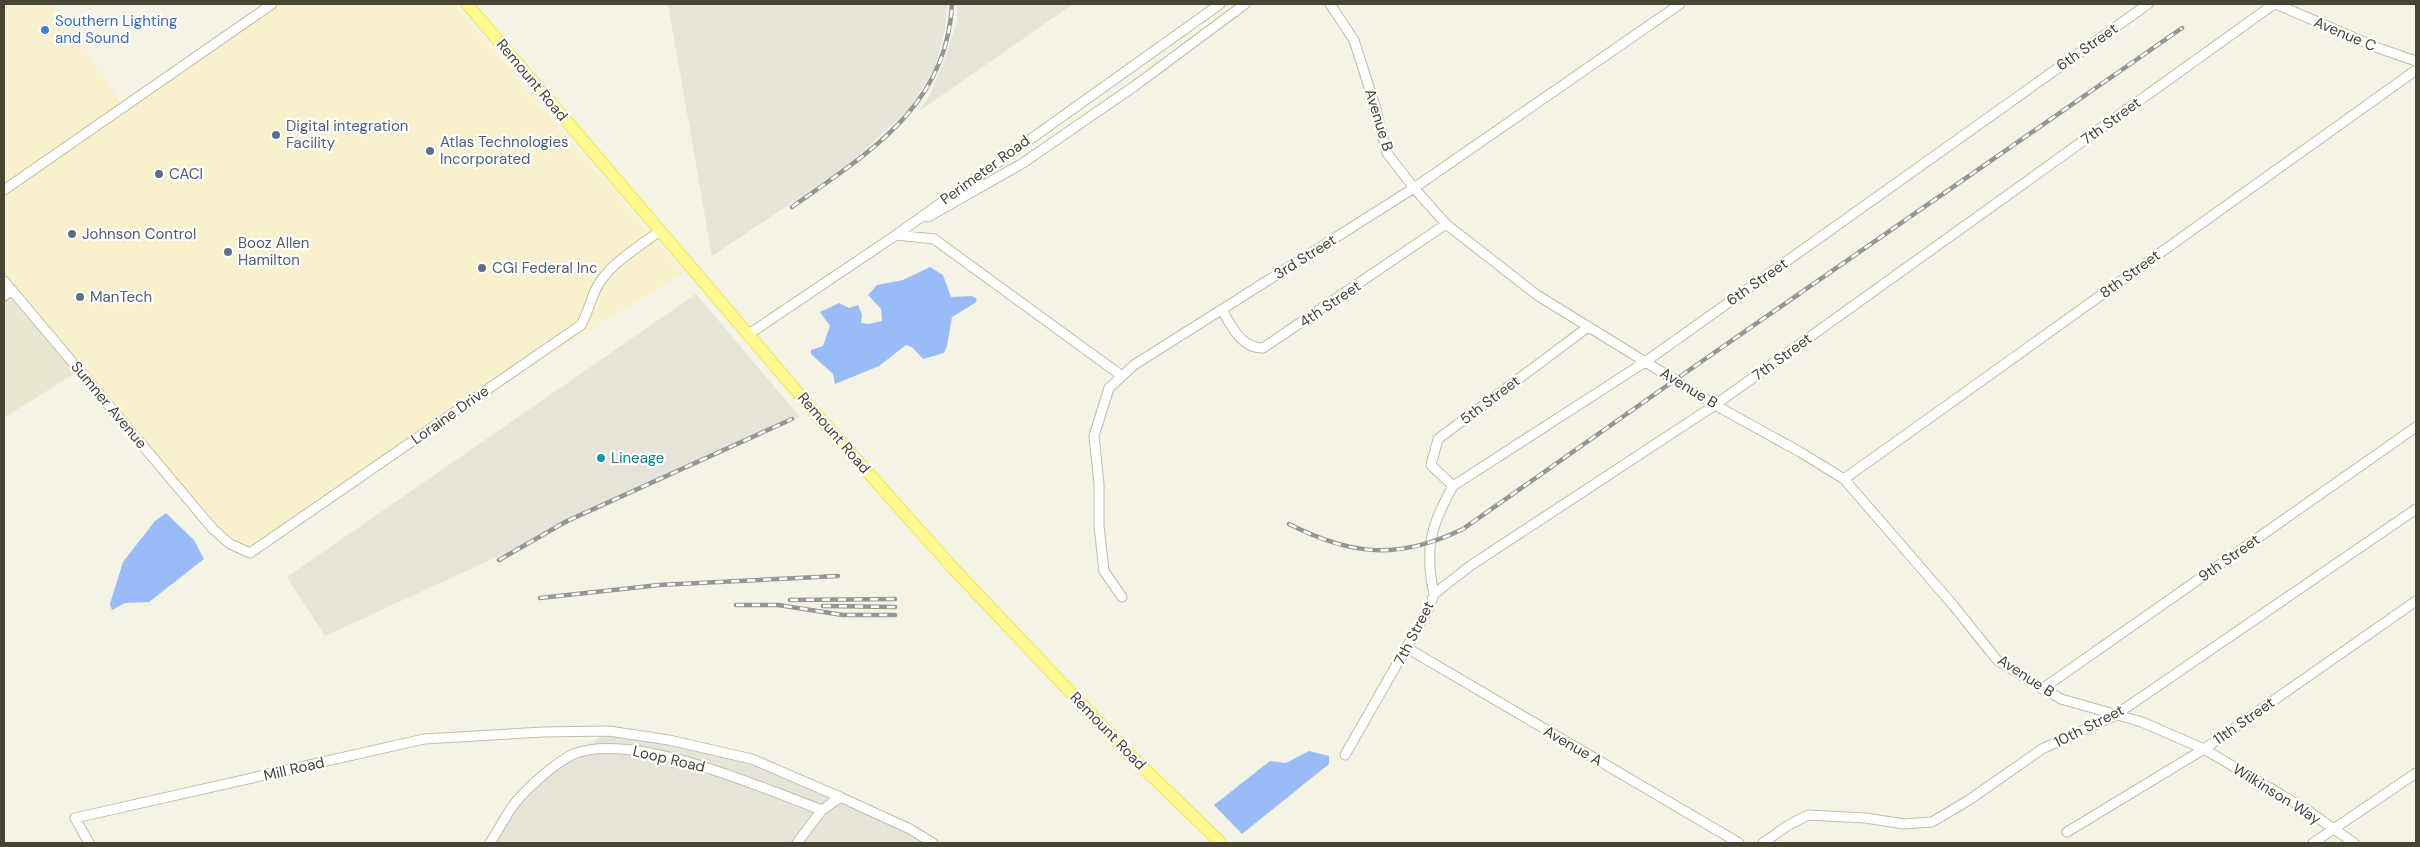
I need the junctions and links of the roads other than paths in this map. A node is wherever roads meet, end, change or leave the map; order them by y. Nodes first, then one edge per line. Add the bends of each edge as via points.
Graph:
1 (272, 4) edge
2 (467, 4) edge
3 (1220, 4) edge
4 (1245, 4) edge
5 (1330, 4) edge
6 (1680, 4) edge
7 (2148, 4) edge
8 (2275, 4) edge
9 (2416, 60) edge
10 (2416, 70) edge
11 (1075, 106) junction
12 (1086, 119) junction
13 (1414, 188) junction
14 (4, 190) edge
15 (1446, 224) junction
16 (907, 227) junction
17 (661, 230) junction
18 (896, 235) junction
19 (4, 281) edge
20 (12, 290) junction
21 (4, 296) edge
22 (1222, 310) junction
23 (1588, 327) junction
24 (749, 334) junction
25 (1645, 362) junction
26 (1122, 376) junction
27 (1715, 405) junction
28 (2416, 427) edge
29 (1844, 479) junction
30 (1453, 486) junction
31 (2416, 510) edge
32 (213, 529) joint
33 (1434, 594) junction
34 (1122, 597) dead end
35 (2416, 601) edge
36 (1407, 648) junction
37 (2042, 689) junction
38 (2114, 716) junction
39 (2204, 749) junction
40 (1345, 755) dead end
41 (2416, 773) edge
42 (840, 796) junction
43 (822, 810) junction
44 (2332, 830) junction
45 (2067, 832) dead end
46 (1217, 841) edge
47 (88, 843) edge
48 (490, 843) edge
49 (798, 843) edge
50 (934, 843) edge
51 (1739, 843) edge
52 (1763, 843) edge
53 (2313, 843) edge
54 (2354, 843) edge

1 - 14 street
2 - 17 main road, Remount Road
3 - 11 street, Perimeter Road
4 - 12 street
5 - 13 street, Avenue B via 1354,40 1387,153
6 - 13 street, 3rd Street
7 - 25 street, 6th Street
8 - 9 street, Avenue C via 2378,48
8 - 27 street, 7th Street
10 - 29 street, 8th Street
11 - 12 street
11 - 16 street, Perimeter Road
12 - 16 street via 984,186
13 - 15 street, Avenue B
13 - 22 street, 3rd Street
15 - 22 street, 4th Street via 1263,348 1252,348 1238,337
15 - 23 street, Avenue B via 1537,295
16 - 18 street, Perimeter Road
17 - 24 main road, Remount Road
17 - 32 street, Loraine Drive via 609,271 596,289 580,325 264,545 250,553 230,544
18 - 24 street, Perimeter Road
18 - 26 street via 934,239
19 - 20 street, Sumner Avenue
20 - 21 street
20 - 32 street, Sumner Avenue
22 - 26 street, 3rd Street via 1134,365
23 - 25 street, Avenue B
23 - 30 street, 5th Street via 1438,440 1431,465
24 - 46 main road, Remount Road via 951,566 1127,752
25 - 27 street, Avenue B
25 - 30 street, 6th Street
26 - 34 street, 3rd Street via 1109,388 1094,436 1104,571
27 - 29 street, Avenue B
27 - 33 street, 7th Street via 1478,560
28 - 37 street, 9th Street
29 - 37 street, Avenue B via 1954,605 1997,660
30 - 33 street, 6th Street via 1437,515 1429,544 1429,571
31 - 38 street, 10th Street
33 - 36 street, 7th Street
35 - 39 street, 11th Street
36 - 40 street, 7th Street
36 - 51 street, Avenue A
37 - 38 street, Avenue B via 2061,699
38 - 39 street, Wilkinson Way via 2142,722
38 - 52 street, 10th Street via 2042,749 1932,822 1904,824 1808,815
39 - 44 street, Wilkinson Way via 2307,810
39 - 45 street, 11th Street
41 - 44 street
42 - 43 street
42 - 47 street, Mill Road via 752,760 669,740 609,732 424,739 75,818
42 - 50 street
43 - 48 street, Loop Road via 690,763 636,749 601,749 575,754 548,771 511,808
43 - 49 street
44 - 53 street
44 - 54 street, Wilkinson Way

